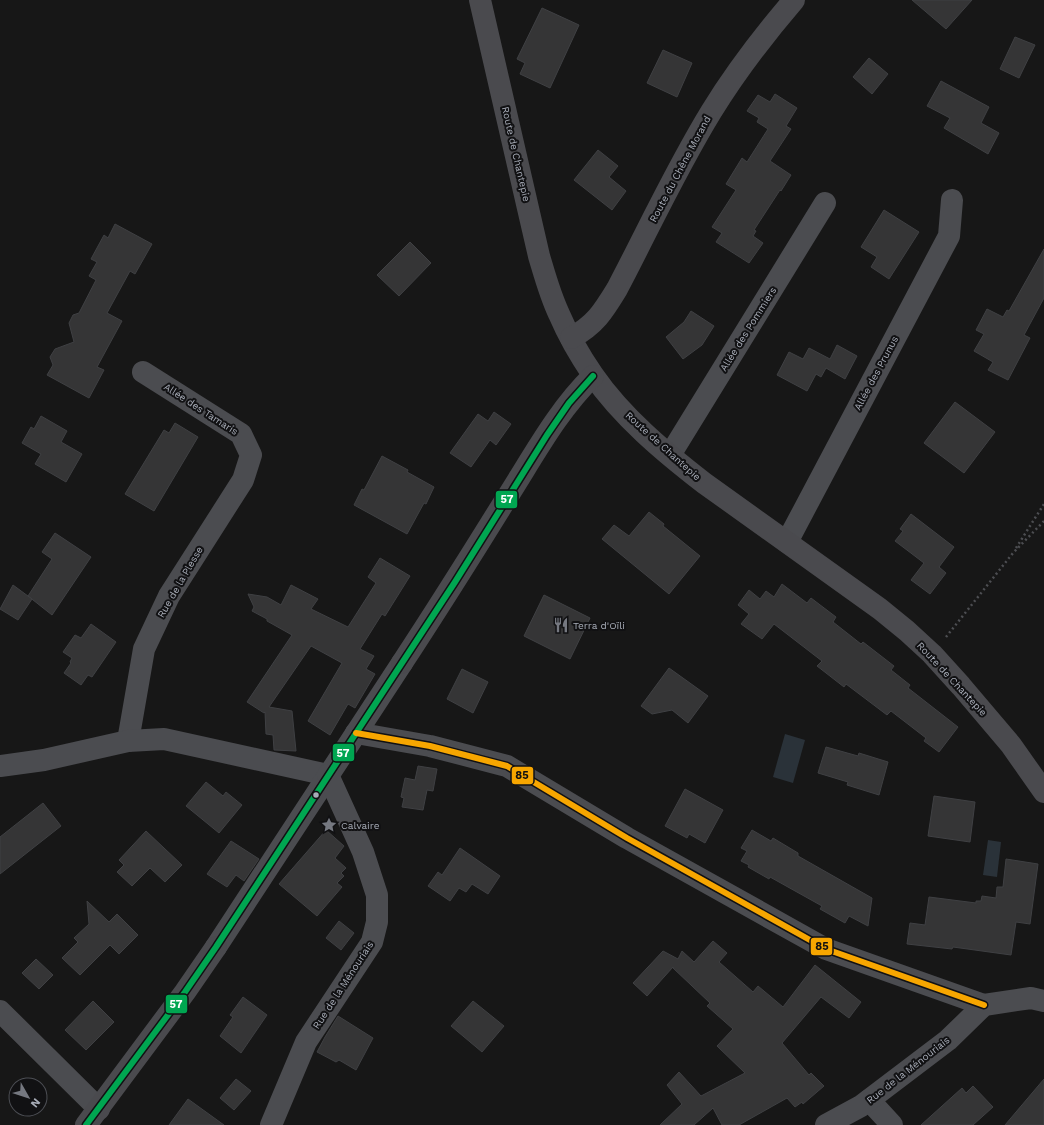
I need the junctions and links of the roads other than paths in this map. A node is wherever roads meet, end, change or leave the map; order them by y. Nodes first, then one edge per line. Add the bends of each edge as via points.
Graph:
1 (480, 0) edge
2 (794, 0) edge
3 (952, 200) dead end
4 (825, 204) dead end
5 (571, 338) junction
6 (143, 372) dead end
7 (593, 376) junction
8 (250, 455) joint
9 (670, 455) junction
10 (787, 542) junction
11 (356, 733) junction
12 (128, 741) junction
13 (0, 766) edge
14 (328, 775) junction
15 (1044, 792) edge
16 (1044, 1001) edge
17 (984, 1005) junction
18 (0, 1011) edge
19 (869, 1100) junction
20 (92, 1117) edge
21 (271, 1125) edge
22 (826, 1125) edge
23 (892, 1125) edge

1 - 5 street, Route de Chantepie via 539,256 558,314
2 - 5 street, Route du Chêne Morand via 757,46 711,111 606,308 590,327
3 - 10 street, Allée des Prunus via 949,236
4 - 9 street, Allée des Pommiers
5 - 7 street, Route de Chantepie
6 - 8 street, Allée des Tamaris via 241,434
7 - 9 street, Route de Chantepie via 627,415
7 - 11 street via 558,417 455,582
8 - 12 street, Rue de la Plesse via 243,480 169,596 144,649
9 - 10 street, Route de Chantepie via 704,483
10 - 15 street, Route de Chantepie via 880,610 932,654 1011,745
11 - 14 street
11 - 17 street via 430,746 507,766 627,838 826,949
12 - 13 street via 44,760
12 - 14 street via 164,740
14 - 20 street via 185,992
14 - 21 street, Rue de la Ménouriais via 363,852 377,895 377,922 372,942 306,1042
16 - 17 street via 1031,998
17 - 19 street, Rue de la Ménouriais via 948,1040
18 - 20 street
19 - 22 street, Rue de la Ménouriais
19 - 23 street

